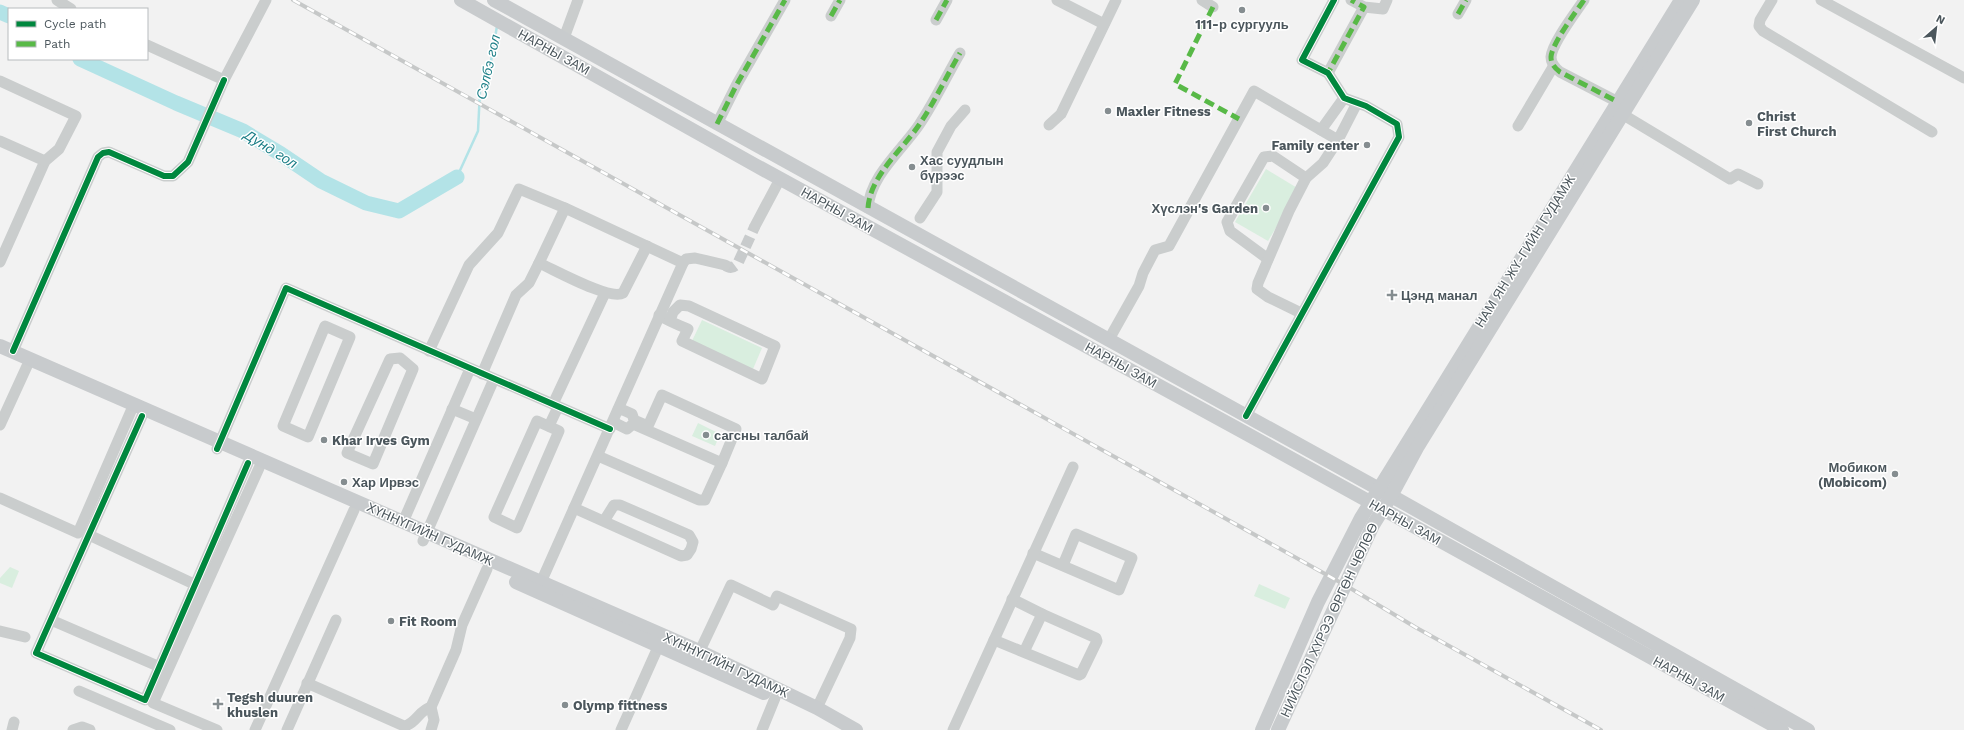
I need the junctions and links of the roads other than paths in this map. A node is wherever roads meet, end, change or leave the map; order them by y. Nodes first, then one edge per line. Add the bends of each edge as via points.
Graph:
1 (57, 0) edge
2 (266, 0) edge
3 (494, 0) edge
4 (578, 0) edge
5 (785, 0) edge
6 (840, 0) edge
7 (947, 0) edge
8 (1057, 0) edge
9 (1116, 0) edge
10 (1202, 0) edge
11 (1334, 0) edge
12 (1351, 0) edge
13 (1387, 0) edge
14 (1466, 0) edge
15 (1584, 0) edge
16 (1681, 0) edge
17 (1693, 0) edge
18 (1772, 0) edge
19 (1821, 0) edge
20 (463, 1) edge
21 (1213, 7) dead end
22 (1364, 7) junction
23 (69, 8) edge
24 (1458, 14) dead end
25 (831, 16) dead end
26 (936, 20) dead end
27 (1104, 24) junction
28 (564, 38) junction
29 (148, 46) edge
30 (960, 53) dead end
31 (1553, 67) junction
32 (1328, 73) junction
33 (1964, 78) edge
34 (0, 81) edge
35 (222, 85) junction
36 (1344, 98) junction
37 (1356, 103) junction
38 (1620, 108) junction
39 (965, 110) dead end
40 (1049, 124) dead end
41 (719, 126) junction
42 (1518, 126) dead end
43 (1322, 130) junction
44 (1932, 132) dead end
45 (1338, 140) junction
46 (0, 141) edge
47 (713, 142) junction
48 (45, 161) junction
49 (777, 178) junction
50 (1306, 178) junction
51 (1758, 184) dead end
52 (565, 208) junction
53 (868, 208) junction
54 (920, 218) dead end
55 (753, 225) tunnel mouth
56 (647, 246) junction
57 (1268, 259) junction
58 (0, 262) edge
59 (540, 263) junction
60 (683, 263) junction
61 (725, 265) tunnel mouth
62 (605, 293) junction
63 (1301, 313) junction
64 (346, 314) junction
65 (659, 316) junction
66 (1071, 320) junction
67 (670, 321) junction
68 (339, 332) junction
69 (1064, 334) junction
70 (1112, 334) dead end
71 (407, 341) junction
72 (4, 350) edge
73 (429, 351) junction
74 (400, 358) junction
75 (27, 366) junction
76 (470, 369) junction
77 (482, 374) junction
78 (494, 379) junction
79 (555, 406) junction
80 (452, 409) junction
81 (618, 410) junction
82 (136, 414) junction
83 (1246, 416) junction
84 (476, 419) junction
85 (0, 426) edge
86 (549, 426) junction
87 (611, 426) junction
88 (218, 446) junction
89 (598, 456) junction
90 (722, 463) junction
91 (254, 466) junction
92 (1073, 467) dead end
93 (1385, 493) junction
94 (0, 498) edge
95 (1370, 503) junction
96 (574, 508) junction
97 (354, 510) junction
98 (1382, 510) junction
99 (604, 521) junction
100 (403, 522) junction
101 (89, 535) junction
102 (425, 536) junction
103 (1033, 553) junction
104 (1063, 565) junction
105 (484, 568) junction
106 (196, 584) junction
107 (539, 587) junction
108 (1012, 599) junction
109 (1042, 614) junction
110 (51, 620) junction
111 (336, 620) dead end
112 (0, 631) edge
113 (25, 637) dead end
114 (994, 640) junction
115 (658, 645) junction
116 (1024, 652) junction
117 (697, 656) junction
118 (160, 668) junction
119 (307, 683) junction
120 (78, 691) dead end
121 (1730, 694) junction
122 (775, 698) junction
123 (431, 707) junction
124 (817, 708) junction
125 (73, 730) edge
126 (90, 730) edge
127 (170, 730) edge
128 (216, 730) edge
129 (255, 730) edge
130 (287, 730) edge
131 (431, 730) edge
132 (621, 730) edge
133 (762, 730) edge
134 (839, 730) edge
135 (856, 730) edge
136 (953, 730) edge
137 (1262, 730) edge
138 (1278, 730) edge
139 (1782, 730) edge
140 (1808, 730) edge

1 - 23 street
2 - 35 street
3 - 28 main road, НАРНЫ ЗАМ
4 - 28 street
5 - 41 street via 738,84
6 - 25 street
7 - 26 street
8 - 27 street
9 - 27 street
10 - 21 street
11 - 32 street via 1302,60
12 - 22 street
13 - 22 street via 1383,8
14 - 24 street
15 - 31 street via 1557,41 1551,57
16 - 38 main road, НАМ ЯН ЖҮ-ГИЙН ГУДАМЖ
17 - 38 main road, НАМ ЯН ЖҮ-ГИЙН ГУДАМЖ
18 - 44 street via 1760,20 1759,26 1763,31
19 - 33 street
20 - 47 main road, НАРНЫ ЗАМ
22 - 32 street
27 - 40 street via 1061,114
28 - 41 main road, НАРНЫ ЗАМ
29 - 35 street
30 - 53 street via 918,126 877,180
31 - 38 street
31 - 42 street
32 - 36 street
34 - 48 street via 76,116 59,149
35 - 72 street via 188,162 173,176 164,176 109,152 98,157
36 - 37 street
36 - 43 street
37 - 45 street
37 - 63 street via 1397,124 1398,136
38 - 51 street via 1730,179 1738,174
38 - 93 main road, НАМ ЯН ЖҮ-ГИЙН ГУДАМЖ via 1418,446
39 - 54 street via 951,126 937,152 937,192
41 - 47 main road via 718,137
41 - 53 main road, НАРНЫ ЗАМ
43 - 45 street
43 - 70 street via 1254,91 1169,246 1155,250 1139,286
45 - 50 street via 1323,162
46 - 48 street
47 - 49 main road, НАРНЫ ЗАМ
48 - 58 street
49 - 55 street
49 - 69 main road, НАРНЫ ЗАМ
50 - 57 street
50 - 57 street via 1273,156 1264,157 1227,222 1230,231
52 - 56 street
52 - 59 street
52 - 73 street via 519,189 498,233 469,265
53 - 66 main road, НАРНЫ ЗАМ
56 - 60 street
56 - 62 street via 623,293
57 - 63 street via 1257,289
59 - 62 street
59 - 77 street via 529,283 516,295
60 - 61 street via 686,259 695,258
60 - 65 street
62 - 79 street
63 - 83 street
64 - 68 street
64 - 71 street
64 - 88 street via 286,288
65 - 67 street
65 - 81 street
66 - 69 main road via 1070,328
66 - 83 main road, НАРНЫ ЗАМ
67 - 67 street via 680,304 689,306 775,346 762,379 682,341 688,329
68 - 68 street via 350,337 308,437 283,426 325,326
69 - 95 main road, НАРНЫ ЗАМ
71 - 73 street
71 - 74 street
72 - 75 main road, ХҮННҮГИЙН ГУДАМЖ
72 - 88 main road, ХҮННҮГИЙН ГУДАМЖ
73 - 76 street
74 - 74 street via 413,369 373,464 347,453 390,359
75 - 82 main road, ХҮННҮГИЙН ГУДАМЖ
75 - 85 street
76 - 77 street
76 - 80 street
77 - 78 street
78 - 79 street
78 - 84 street
79 - 86 street
79 - 87 street
80 - 84 street
80 - 100 street
81 - 87 street
81 - 90 street via 632,414 634,420 648,426 662,395 736,429
82 - 88 main road, ХҮННҮГИЙН ГУДАМЖ
82 - 94 street via 78,533
82 - 101 street
83 - 93 main road, НАРНЫ ЗАМ
84 - 102 street
86 - 86 street via 537,421 494,517 517,528 559,431
87 - 89 street
87 - 90 street via 627,429 633,424
88 - 91 main road, ХҮННҮГИЙН ГУДАМЖ
88 - 100 main road, ХҮННҮГИЙН ГУДАМЖ
89 - 90 street via 699,500 705,500
89 - 96 street
91 - 97 main road, ХҮННҮГИЙН ГУДАМЖ
91 - 106 street
91 - 128 street via 154,703
92 - 103 street
93 - 95 main road, НАМ ЯН ЖҮ-ГИЙН ГУДАМЖ
93 - 98 main road, НИЙСЛЭЛ ХҮРЭЭ ӨРГӨН ЧӨЛӨӨ
93 - 121 main road, НАРНЫ ЗАМ
95 - 98 main road, НАРНЫ ЗАМ
95 - 137 main road, НИЙСЛЭЛ ХҮРЭЭ ӨРГӨН ЧӨЛӨӨ via 1318,602
96 - 99 street
96 - 107 street
97 - 102 main road, ХҮННҮГИЙН ГУДАМЖ
97 - 129 street
98 - 121 main road, НАРНЫ ЗАМ
98 - 138 main road, НИЙСЛЭЛ ХҮРЭЭ ӨРГӨН ЧӨЛӨӨ
99 - 99 street via 681,556 687,555 693,542 689,535 620,505 614,506
100 - 102 main road, ХҮННҮГИЙН ГУДАМЖ
101 - 106 street
101 - 110 street
102 - 105 main road, ХҮННҮГИЙН ГУДАМЖ
102 - 107 main road, ХҮННҮГИЙН ГУДАМЖ
103 - 104 street
103 - 108 street
104 - 104 street via 1119,590 1132,558 1076,534
105 - 107 main road, ХҮННҮГИЙН ГУДАМЖ
105 - 123 street via 458,623 456,650
106 - 118 street
107 - 115 main road, ХҮННҮГИЙН ГУДАМЖ
107 - 117 main road, ХҮННҮГИЙН ГУДАМЖ
108 - 109 street
108 - 114 street
109 - 116 street
109 - 116 street via 1096,638 1097,641 1081,674
110 - 118 street
110 - 118 street via 36,653 145,700
111 - 119 street
112 - 113 street
114 - 116 street
114 - 136 street
115 - 117 main road, ХҮННҮГИЙН ГУДАМЖ
115 - 132 street
117 - 122 main road, ХҮННҮГИЙН ГУДАМЖ
117 - 124 main road, ХҮННҮГИЙН ГУДАМЖ
117 - 124 street via 731,585 773,605 777,596 851,629 850,638
119 - 123 street via 404,726 423,710
119 - 130 street
120 - 127 street
121 - 139 main road, НАРНЫ ЗАМ
121 - 140 main road, НАРНЫ ЗАМ
122 - 133 street
122 - 134 main road, ХҮННҮГИЙН ГУДАМЖ
123 - 131 street via 434,720
124 - 135 main road, ХҮННҮГИЙН ГУДАМЖ
125 - 126 street via 82,727

